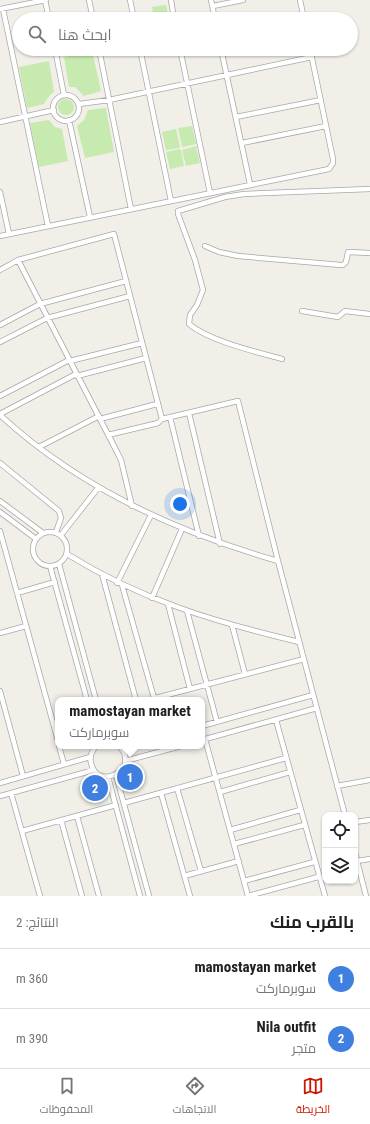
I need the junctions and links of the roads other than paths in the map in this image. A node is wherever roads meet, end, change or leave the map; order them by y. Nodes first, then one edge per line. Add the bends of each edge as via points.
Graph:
1 (45, 0) edge
2 (89, 0) edge
3 (130, 0) edge
4 (171, 0) edge
5 (211, 0) edge
6 (243, 0) edge
7 (300, 0) edge
8 (213, 6) junction
9 (2, 9) edge
10 (48, 12) edge
11 (91, 12) edge
12 (133, 12) edge
13 (173, 12) edge
14 (214, 12) edge
15 (303, 12) edge
16 (12, 56) edge
17 (12, 56) edge
18 (56, 56) edge
19 (100, 56) edge
20 (141, 56) edge
21 (182, 56) edge
22 (223, 56) edge
23 (312, 57) joint
24 (227, 75) junction
25 (188, 83) junction
26 (148, 91) junction
27 (64, 95) junction
28 (109, 100) junction
29 (321, 100) junction
30 (79, 104) junction
31 (54, 110) junction
32 (25, 116) junction
33 (236, 117) junction
34 (70, 120) junction
35 (0, 122) edge
36 (326, 126) junction
37 (242, 144) junction
38 (250, 184) junction
39 (370, 189) edge
40 (0, 192) edge
41 (210, 192) junction
42 (171, 201) junction
43 (131, 209) junction
44 (90, 217) junction
45 (48, 226) junction
46 (9, 234) junction
47 (0, 236) edge
48 (205, 246) dead end
49 (370, 253) edge
50 (18, 260) junction
51 (0, 270) edge
52 (126, 281) junction
53 (130, 296) junction
54 (40, 304) junction
55 (302, 311) dead end
56 (370, 314) edge
57 (47, 318) junction
58 (0, 325) edge
59 (0, 342) edge
60 (142, 343) junction
61 (146, 358) junction
62 (282, 359) dead end
63 (69, 361) junction
64 (77, 375) junction
65 (0, 396) edge
66 (157, 404) junction
67 (189, 413) junction
68 (0, 415) edge
69 (170, 417) junction
70 (99, 418) junction
71 (162, 419) junction
72 (108, 435) junction
73 (39, 447) junction
74 (0, 463) edge
75 (98, 488) junction
76 (0, 501) edge
77 (132, 506) junction
78 (0, 512) edge
79 (150, 515) junction
80 (182, 529) junction
81 (0, 531) edge
82 (43, 533) junction
83 (59, 534) junction
84 (199, 536) junction
85 (36, 539) junction
86 (220, 544) junction
87 (67, 554) junction
88 (278, 561) junction
89 (59, 564) junction
90 (50, 566) junction
91 (102, 574) junction
92 (55, 582) junction
93 (120, 584) junction
94 (17, 593) junction
95 (152, 598) junction
96 (168, 604) junction
97 (187, 611) junction
98 (232, 625) junction
99 (26, 626) junction
100 (0, 633) edge
101 (299, 642) junction
102 (304, 659) junction
103 (245, 674) junction
104 (207, 684) junction
105 (190, 689) junction
106 (0, 691) edge
107 (313, 695) junction
108 (86, 697) edge
109 (95, 697) edge
110 (135, 697) edge
111 (154, 697) edge
112 (158, 697) edge
113 (317, 708) junction
114 (276, 720) junction
115 (217, 722) junction
116 (205, 725) edge
117 (55, 730) edge
118 (205, 740) edge
119 (205, 743) edge
120 (60, 749) edge
121 (94, 749) edge
122 (122, 749) edge
123 (170, 749) edge
124 (90, 757) junction
125 (286, 758) junction
126 (125, 761) junction
127 (64, 764) junction
128 (94, 770) junction
129 (290, 772) junction
130 (116, 775) junction
131 (23, 776) junction
132 (108, 777) junction
133 (216, 778) junction
134 (370, 780) edge
135 (0, 783) edge
136 (337, 786) junction
137 (178, 788) junction
138 (220, 792) junction
139 (11, 793) junction
140 (162, 793) junction
141 (0, 796) edge
142 (124, 803) junction
143 (116, 805) junction
144 (300, 810) junction
145 (344, 812) edge
146 (77, 816) junction
147 (61, 820) junction
148 (370, 820) edge
149 (358, 822) edge
150 (304, 825) junction
151 (230, 830) junction
152 (22, 831) junction
153 (234, 844) junction
154 (370, 859) edge
155 (238, 861) junction
156 (358, 861) edge
157 (314, 862) junction
158 (358, 865) edge
159 (201, 871) junction
160 (184, 876) junction
161 (318, 877) junction
162 (244, 881) junction
163 (147, 890) junction
164 (140, 894) edge
165 (40, 896) edge
166 (82, 896) edge
167 (99, 896) edge
168 (149, 896) edge
169 (190, 896) edge
170 (248, 896) edge
171 (325, 896) edge
172 (366, 896) edge

1 - 9 street
1 - 10 street
2 - 11 street
3 - 12 street
4 - 13 street
5 - 8 street
6 - 8 street
7 - 15 street
8 - 14 street
9 - 16 street
17 - 32 street
18 - 27 street
19 - 28 street
20 - 26 street
21 - 25 street
22 - 24 street
23 - 24 street
23 - 29 street
24 - 25 street
24 - 33 street
25 - 26 street
25 - 41 street
26 - 28 street
26 - 42 street
27 - 30 street via 72,96
27 - 31 street via 56,100
28 - 30 street
28 - 43 street
29 - 33 street
29 - 36 street
30 - 34 street via 78,112
31 - 32 street
31 - 34 street via 58,117
32 - 35 street
32 - 45 street
33 - 37 street
34 - 44 street
36 - 37 street
36 - 38 street via 333,159 328,169
37 - 38 street
38 - 41 street
39 - 62 street via 238,194 178,211 203,290 190,315 190,324 197,331 211,337
40 - 46 street
41 - 42 street
42 - 43 street
43 - 44 street
44 - 45 street
45 - 46 street
46 - 47 street
48 - 49 street via 238,256 340,265 346,262 348,252
50 - 51 street
50 - 52 street via 114,234
50 - 54 street
52 - 53 street
52 - 54 street
53 - 57 street
53 - 60 street
54 - 57 street
54 - 58 street
55 - 56 street via 338,317 345,311
57 - 59 street
57 - 63 street
60 - 61 street
60 - 63 street
61 - 64 street
61 - 66 street
63 - 64 street
63 - 65 street
64 - 68 street
64 - 70 street
66 - 70 street
66 - 71 street
67 - 69 street
67 - 86 street
67 - 88 street via 238,401
68 - 73 street
69 - 71 street
69 - 84 street
70 - 72 street
70 - 73 street
71 - 72 street via 158,423
72 - 77 street via 121,460
73 - 75 street
74 - 83 street via 59,511 62,518
75 - 77 street
75 - 83 street
76 - 82 street
77 - 79 street
78 - 85 street
79 - 80 street
79 - 93 street
80 - 84 street
80 - 95 street
81 - 94 street
82 - 83 street via 51,531
82 - 85 street
83 - 87 street via 67,544
84 - 86 street
85 - 90 street via 32,548 35,558 41,564
86 - 88 street
87 - 89 street
87 - 91 street
88 - 101 street
89 - 90 street
89 - 109 street
90 - 92 street
91 - 93 street
91 - 110 street
92 - 94 street
92 - 108 street
93 - 95 street
93 - 111 street
94 - 99 street
95 - 96 street
96 - 97 street
96 - 105 street
97 - 98 street
97 - 104 street
98 - 101 street
98 - 103 street
99 - 100 street
99 - 117 street
101 - 102 street
102 - 103 street
102 - 107 street
103 - 104 street
104 - 105 street
104 - 115 street
105 - 112 street
106 - 131 street
107 - 113 street
107 - 115 street
113 - 114 street
113 - 136 street
114 - 118 street
114 - 125 street
115 - 116 street
119 - 133 street
120 - 127 street
121 - 124 street
122 - 126 street
123 - 126 street
124 - 127 street
124 - 128 street
125 - 129 street
125 - 133 street
126 - 130 street via 122,770
127 - 131 street
128 - 132 street
128 - 139 street
129 - 138 street
129 - 144 street
130 - 132 street
130 - 142 street
131 - 135 street
132 - 143 street
133 - 137 street
133 - 138 street
134 - 136 street
136 - 145 street
137 - 140 street
137 - 159 street
138 - 151 street
139 - 141 street
139 - 152 street
140 - 142 street
140 - 160 street
142 - 163 street
143 - 146 street
143 - 164 street
144 - 150 street
144 - 151 street
146 - 147 street
146 - 167 street
147 - 152 street
147 - 166 street
148 - 149 street
150 - 153 street
150 - 157 street
151 - 153 street
152 - 165 street
153 - 155 street
154 - 156 street
155 - 159 street
155 - 162 street
157 - 161 street
157 - 162 street
158 - 172 street
159 - 160 street
160 - 169 street
161 - 170 street
161 - 171 street
162 - 170 street
163 - 164 street
163 - 168 street

